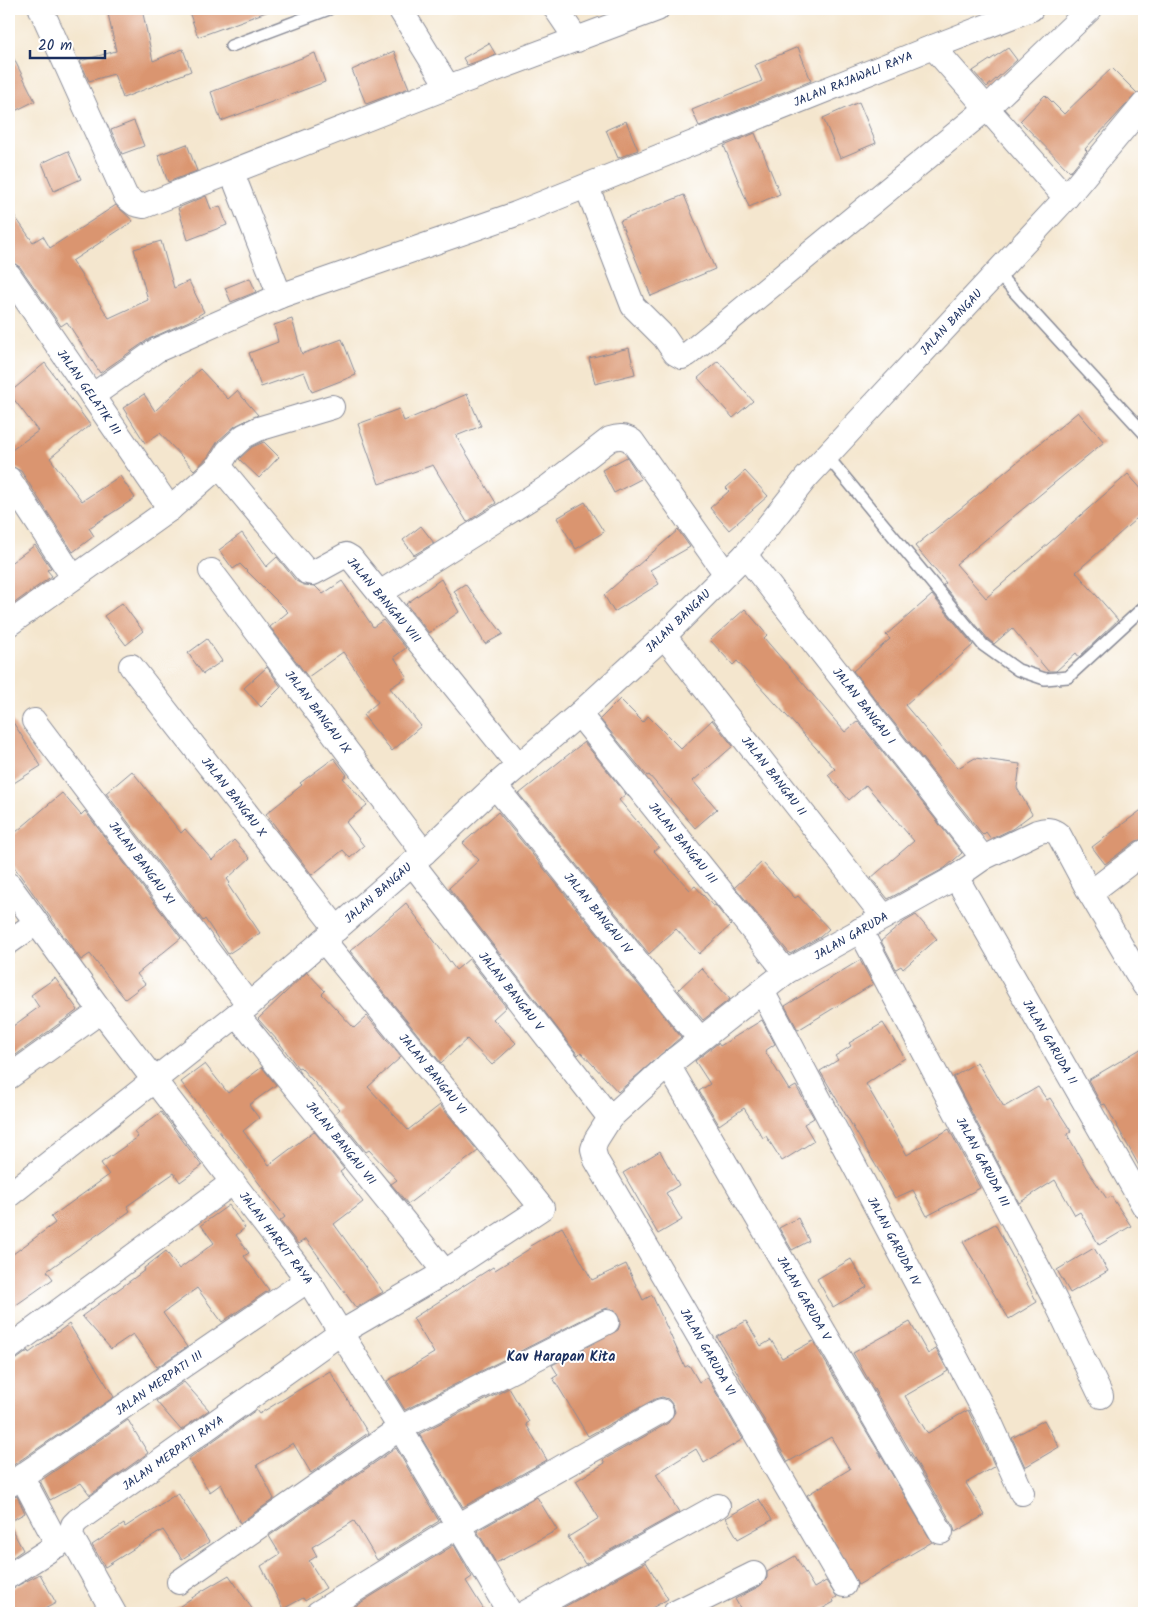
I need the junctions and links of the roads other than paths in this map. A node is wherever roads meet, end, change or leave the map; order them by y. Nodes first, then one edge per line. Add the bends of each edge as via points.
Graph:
1 (41, 9) edge
2 (329, 9) edge
3 (400, 9) edge
4 (556, 9) edge
5 (657, 9) edge
6 (1031, 9) edge
7 (1090, 9) edge
8 (577, 40) junction
9 (231, 46) dead end
10 (933, 47) junction
11 (448, 87) junction
12 (1144, 104) edge
13 (986, 109) junction
14 (232, 172) junction
15 (587, 186) junction
16 (1066, 198) junction
17 (997, 273) junction
18 (9, 275) edge
19 (280, 296) junction
20 (92, 396) junction
21 (332, 407) dead end
22 (1144, 433) edge
23 (827, 456) junction
24 (219, 466) junction
25 (9, 479) edge
26 (170, 509) junction
27 (744, 555) junction
28 (211, 571) dead end
29 (726, 574) junction
30 (73, 578) junction
31 (380, 593) junction
32 (1144, 607) edge
33 (9, 624) edge
34 (664, 636) junction
35 (132, 666) dead end
36 (579, 714) junction
37 (34, 721) dead end
38 (519, 766) junction
39 (495, 786) junction
40 (1144, 852) edge
41 (418, 858) junction
42 (983, 858) junction
43 (956, 877) junction
44 (9, 885) edge
45 (1100, 886) junction
46 (884, 917) junction
47 (36, 923) junction
48 (860, 930) junction
49 (330, 935) junction
50 (9, 942) edge
51 (786, 972) junction
52 (1144, 985) edge
53 (762, 991) junction
54 (243, 1010) junction
55 (102, 1011) junction
56 (700, 1040) junction
57 (668, 1065) junction
58 (9, 1078) edge
59 (155, 1079) junction
60 (610, 1118) junction
61 (233, 1182) junction
62 (9, 1196) edge
63 (1144, 1206) edge
64 (542, 1208) joint
65 (445, 1272) junction
66 (308, 1280) junction
67 (608, 1322) dead end
68 (342, 1332) junction
69 (9, 1348) edge
70 (1101, 1396) dead end
71 (661, 1411) dead end
72 (400, 1428) junction
73 (15, 1481) edge
74 (1022, 1493) dead end
75 (718, 1506) dead end
76 (458, 1526) junction
77 (941, 1532) dead end
78 (64, 1540) junction
79 (754, 1574) dead end
80 (9, 1576) edge
81 (179, 1582) dead end
82 (844, 1585) dead end
83 (114, 1613) edge
84 (318, 1613) edge
85 (510, 1613) edge
86 (525, 1613) edge
87 (675, 1613) edge

1 - 14 street via 126,197 144,206
2 - 9 lane
3 - 11 street
4 - 8 street
5 - 8 street
6 - 10 street, JALAN RAJAWALI RAYA
7 - 13 street
8 - 11 street
10 - 13 street
10 - 15 street, JALAN RAJAWALI RAYA
11 - 14 street
12 - 16 street, JALAN BANGAU
13 - 15 street via 682,357 633,306
13 - 16 street
14 - 19 street
15 - 19 street, JALAN RAJAWALI RAYA
16 - 17 street, JALAN BANGAU
17 - 22 lane
17 - 23 street, JALAN BANGAU
18 - 20 street, JALAN GELATIK III
19 - 20 street, JALAN RAJAWALI RAYA via 157,350
20 - 26 street, JALAN GELATIK III
21 - 24 street via 251,432 236,441
23 - 27 street, JALAN BANGAU
23 - 32 lane via 983,645 1018,670 1045,679 1068,677
24 - 26 street
24 - 31 street, JALAN BANGAU VIII via 308,572 313,573 346,554
25 - 30 street
26 - 30 street
27 - 29 street, JALAN BANGAU
27 - 42 street, JALAN BANGAU I
28 - 41 street, JALAN BANGAU IX
29 - 31 street via 632,440 617,436 548,487
29 - 34 street, JALAN BANGAU
30 - 33 street
31 - 38 street, JALAN BANGAU VIII
34 - 36 street, JALAN BANGAU
34 - 46 street, JALAN BANGAU II
35 - 49 street, JALAN BANGAU X
36 - 38 street, JALAN BANGAU
36 - 51 street, JALAN BANGAU III
37 - 54 street, JALAN BANGAU XI
38 - 39 street, JALAN BANGAU
39 - 41 street, JALAN BANGAU
39 - 56 street, JALAN BANGAU IV
40 - 45 street
41 - 49 street, JALAN BANGAU
41 - 60 street, JALAN BANGAU V
42 - 43 street, JALAN GARUDA
42 - 45 street, JALAN GARUDA via 1037,832 1045,829 1054,831
43 - 46 street, JALAN GARUDA
43 - 63 street, JALAN GARUDA II
44 - 47 street, JALAN HARKIT RAYA
45 - 52 street
46 - 48 street, JALAN GARUDA
47 - 50 street
47 - 55 street, JALAN HARKIT RAYA
48 - 51 street, JALAN GARUDA
48 - 70 street, JALAN GARUDA III via 1055,1300
49 - 54 street, JALAN BANGAU
49 - 64 street, JALAN BANGAU VI
51 - 53 street, JALAN GARUDA
53 - 56 street, JALAN GARUDA
53 - 74 street, JALAN GARUDA IV via 989,1420
54 - 59 street, JALAN BANGAU
54 - 65 street, JALAN BANGAU VII
55 - 58 street
55 - 59 street, JALAN HARKIT RAYA
56 - 57 street, JALAN GARUDA
57 - 60 street, JALAN GARUDA
57 - 77 street, JALAN GARUDA V
59 - 61 street, JALAN HARKIT RAYA
59 - 62 street, JALAN BANGAU
60 - 82 street, JALAN GARUDA VI via 593,1149 596,1160
61 - 66 street, JALAN HARKIT RAYA
61 - 69 street
64 - 65 street, JALAN MERPATI RAYA
65 - 68 street, JALAN MERPATI RAYA
66 - 68 street, JALAN HARKIT RAYA
66 - 73 street, JALAN MERPATI III
67 - 72 street
68 - 72 street, JALAN HARKIT RAYA
68 - 78 street, JALAN MERPATI RAYA via 78,1520
71 - 76 street
72 - 76 street, JALAN HARKIT RAYA
72 - 81 street
73 - 78 street
75 - 86 street
76 - 84 street
76 - 85 street, JALAN HARKIT RAYA
78 - 80 street, JALAN MERPATI RAYA
78 - 83 street
79 - 87 street

